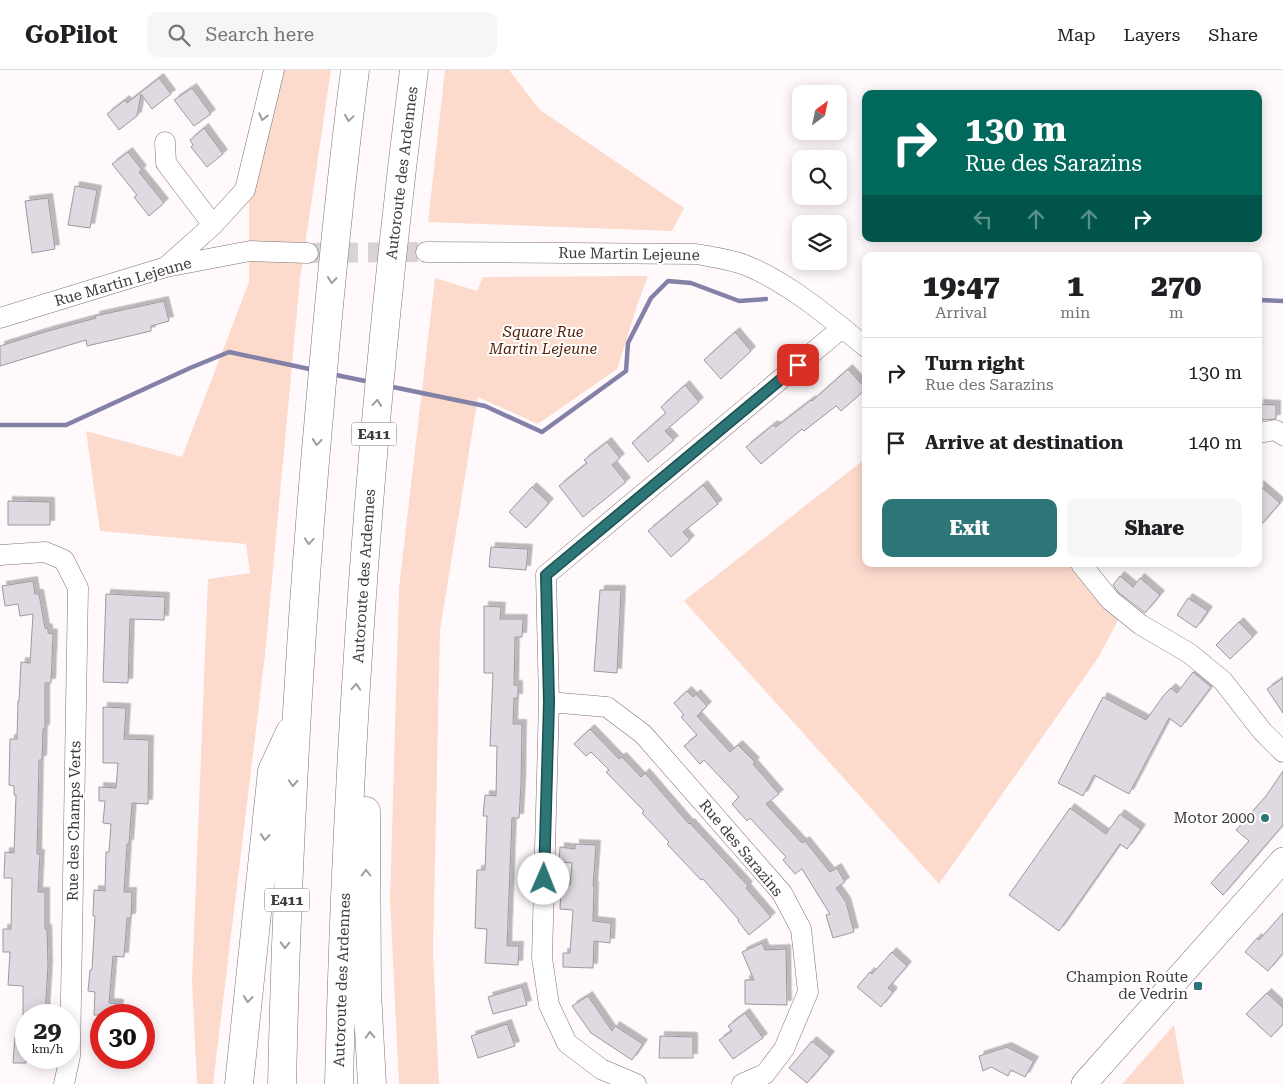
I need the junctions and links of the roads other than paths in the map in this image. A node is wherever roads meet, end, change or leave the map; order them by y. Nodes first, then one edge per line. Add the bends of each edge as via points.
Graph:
1 (274, 70) edge
2 (355, 70) edge
3 (414, 70) edge
4 (165, 142) dead end
5 (213, 225) junction
6 (426, 252) tunnel mouth
7 (308, 253) tunnel mouth
8 (166, 267) junction
9 (0, 318) edge
10 (842, 328) junction
11 (862, 344) edge
12 (1262, 432) edge
13 (1283, 436) edge
14 (0, 555) edge
15 (1083, 567) edge
16 (549, 702) junction
17 (296, 717) junction
18 (353, 736) junction
19 (1283, 752) edge
20 (1283, 860) edge
21 (598, 1077) edge
22 (771, 1079) edge
23 (64, 1084) edge
24 (239, 1084) edge
25 (282, 1084) edge
26 (339, 1084) edge
27 (372, 1084) edge
28 (636, 1084) edge
29 (742, 1084) edge
30 (1084, 1084) edge

1 -> 5 street via 245,190
2 -> 17 highway, E411 via 326,332
18 -> 3 highway, Autoroute des Ardennes / E411 via 380,367
4 - 5 street via 166,162
5 - 8 street
6 - 10 street, Rue Martin Lejeune via 696,254 728,259 768,276
7 - 8 street, Rue Martin Lejeune via 250,252
8 - 9 street, Rue Martin Lejeune
10 - 11 street, Rue Martin Lejeune
10 - 16 street via 546,575
12 - 13 street via 1275,430
14 - 23 street, Rue des Champs Verts via 45,552 64,560 78,588 70,1056
15 - 19 street via 1110,600 1224,681 1262,731
16 - 21 street via 542,958 549,1005 567,1043
16 - 22 street, Rue des Sarazins via 607,707 644,734 782,893 801,929 808,992
17 -> 24 highway via 272,771
17 -> 25 highway, E411 via 285,928
18 - 26 highway, Autoroute des Ardennes / E411 via 342,936
27 -> 18 highway via 366,790
20 - 30 main road
21 - 28 street
22 - 29 street, Rue des Sarazins

